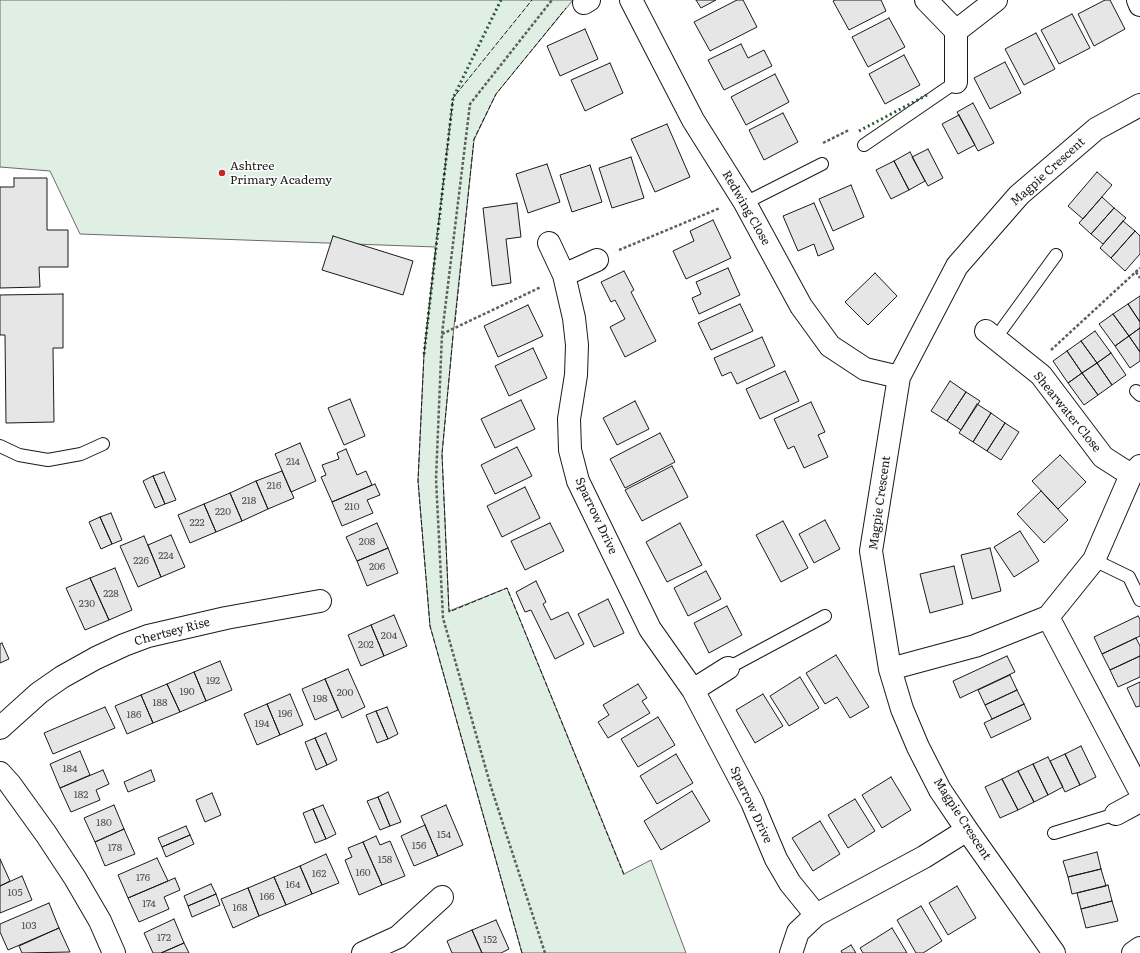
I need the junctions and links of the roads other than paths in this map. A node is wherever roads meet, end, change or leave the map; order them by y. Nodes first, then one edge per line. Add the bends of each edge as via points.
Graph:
1 (631, 0) edge
2 (926, 0) edge
3 (996, 0) edge
4 (1138, 0) edge
5 (1140, 5) edge
6 (956, 31) junction
7 (956, 82) joint
8 (1140, 105) edge
9 (864, 145) dead end
10 (822, 164) dead end
11 (744, 201) junction
12 (549, 243) dead end
13 (1056, 255) dead end
14 (597, 260) road end
15 (564, 275) junction
16 (991, 335) joint
17 (899, 377) junction
18 (104, 444) dead end
19 (0, 446) edge
20 (1136, 470) edge
21 (1094, 560) junction
22 (1140, 600) edge
23 (320, 601) dead end
24 (825, 616) dead end
25 (1048, 617) junction
26 (728, 668) joint
27 (890, 669) junction
28 (693, 690) junction
29 (0, 728) edge
30 (0, 773) edge
31 (1140, 791) edge
32 (1140, 802) edge
33 (1116, 814) joint
34 (967, 830) junction
35 (1054, 833) dead end
36 (442, 897) dead end
37 (816, 915) junction
38 (1140, 948) edge
39 (114, 953) edge
40 (364, 953) edge
41 (791, 953) edge
42 (1054, 953) edge
43 (1133, 953) edge

1 - 11 street, Redwing Close via 693,120
2 - 6 street
3 - 6 street
4 - 5 street
6 - 7 street
7 - 9 lane
8 - 17 street, Magpie Crescent via 1096,129 1019,195 957,266
10 - 11 lane
11 - 17 street, Redwing Close via 801,306 830,346 865,369
12 - 15 street, Sparrow Drive
13 - 16 lane
14 - 15 street
15 - 28 street, Sparrow Drive via 577,345 576,375 569,419 570,450 578,481 650,629
16 - 20 street, Shearwater Close via 1041,375 1103,457
17 - 27 street, Magpie Crescent via 871,551
18 - 19 lane via 82,454 48,460 19,455
20 - 21 street, Shearwater Close
21 - 22 lane via 1129,577
21 - 25 street, Shearwater Close
23 - 29 street, Chertsey Rise via 226,618 148,636 124,645 62,677 39,693
24 - 26 lane
25 - 27 street, Shearwater Close via 976,646
25 - 31 street
26 - 28 street
27 - 34 street, Magpie Crescent via 902,709 918,747 940,790
28 - 37 street, Sparrow Drive via 752,802 776,859 790,883
30 - 39 street via 75,878 100,921
32 - 33 street
33 - 35 lane
34 - 37 street via 924,857
34 - 42 street, Magpie Crescent
36 - 40 street via 398,937
37 - 41 street via 798,932
38 - 43 street

